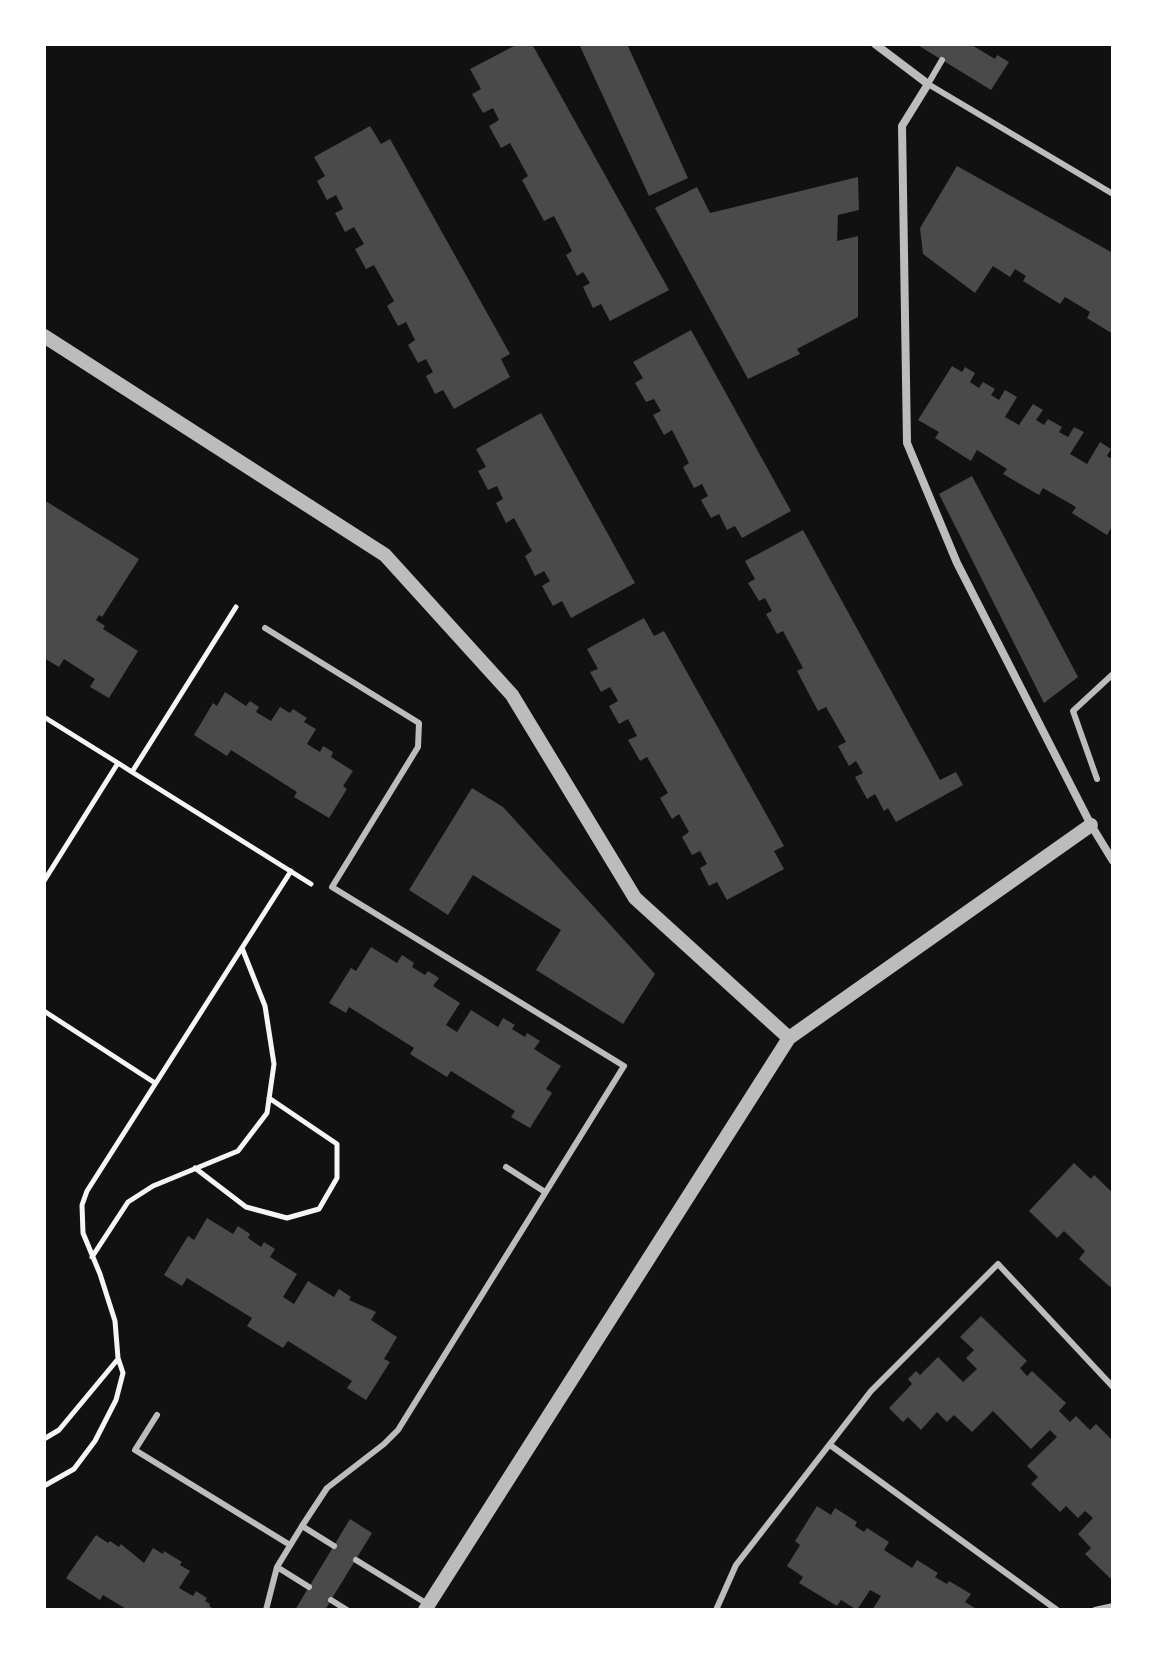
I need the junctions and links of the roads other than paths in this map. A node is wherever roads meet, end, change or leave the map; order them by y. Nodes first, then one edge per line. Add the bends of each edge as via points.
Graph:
1 (875, 44) edge
2 (942, 60) dead end
3 (928, 84) junction
4 (1113, 194) edge
5 (44, 336) edge
6 (265, 628) dead end
7 (1113, 674) edge
8 (1097, 779) dead end
9 (1091, 825) junction
10 (1113, 861) edge
11 (789, 1038) junction
12 (506, 1167) dead end
13 (545, 1192) junction
14 (1113, 1387) edge
15 (157, 1415) dead end
16 (830, 1445) junction
17 (302, 1526) junction
18 (290, 1545) junction
19 (334, 1546) dead end
20 (356, 1560) dead end
21 (277, 1567) junction
22 (309, 1587) dead end
23 (331, 1600) dead end
24 (1113, 1606) edge
25 (427, 1607) edge
26 (266, 1610) edge
27 (347, 1610) edge
28 (716, 1610) edge
29 (1057, 1610) edge
30 (1095, 1610) edge

1 - 3 street
2 - 3 lane
3 - 4 lane
3 - 9 street via 902,126 907,443 957,563
5 - 11 street via 385,555 512,695 635,898
6 - 13 lane via 419,723 418,747 332,887 624,1066
7 - 8 lane via 1073,711
9 - 10 street
9 - 11 street
11 - 25 street
12 - 13 lane
13 - 17 lane via 398,1430 327,1488
14 - 16 lane via 998,1264 871,1391
15 - 18 lane via 135,1450
16 - 28 lane via 736,1565
16 - 29 lane
17 - 18 lane
17 - 19 lane
18 - 21 lane
20 - 25 lane
21 - 22 lane
21 - 26 lane
23 - 27 lane
24 - 30 lane

